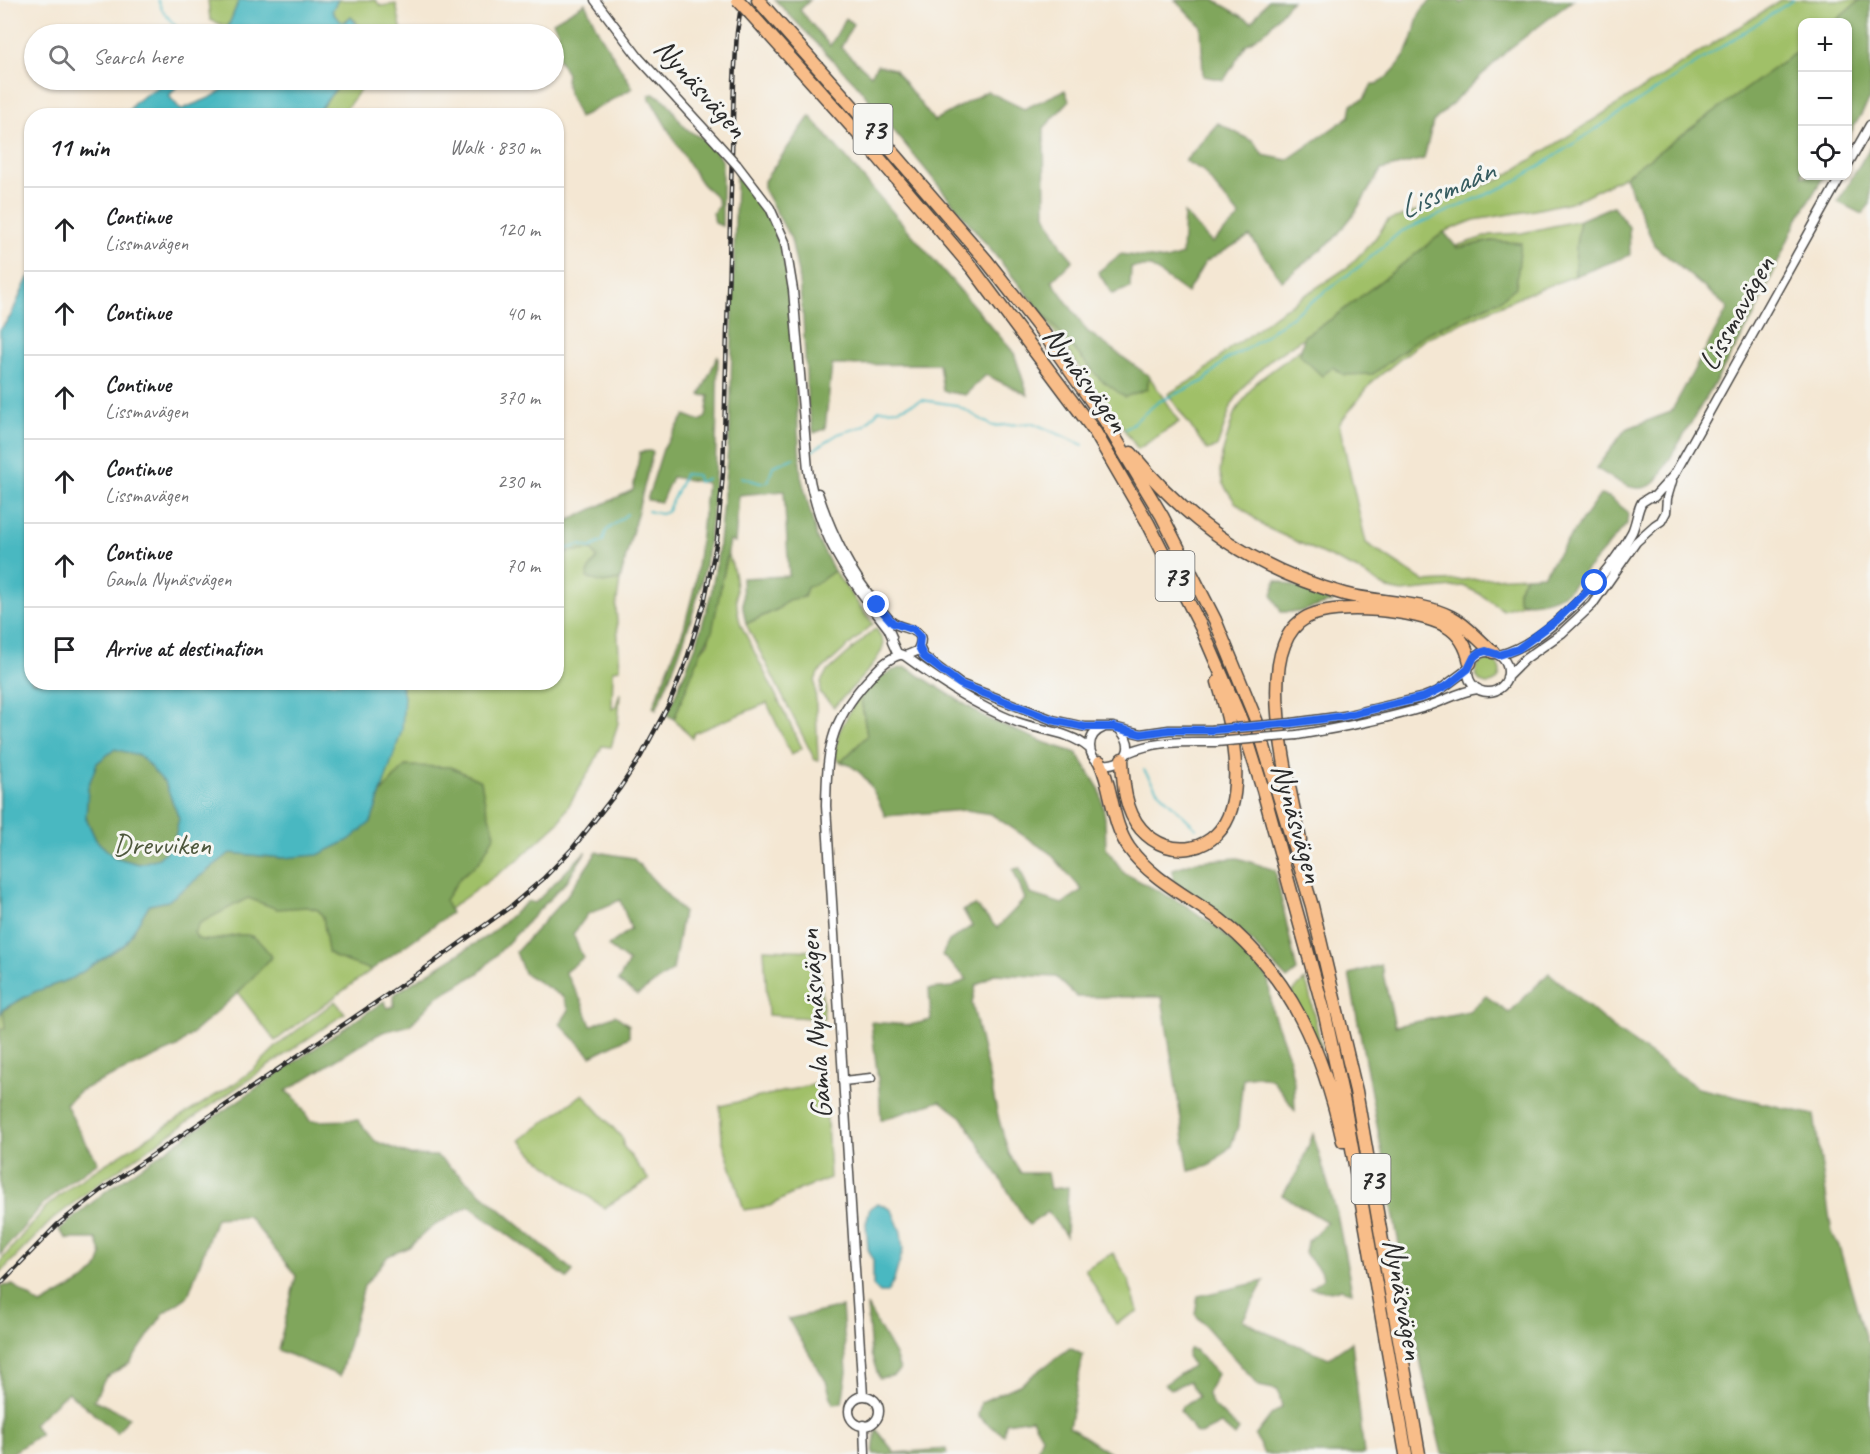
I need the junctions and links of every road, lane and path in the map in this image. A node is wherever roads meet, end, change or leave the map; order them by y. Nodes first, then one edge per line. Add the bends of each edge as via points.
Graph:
1 (595, 0) edge
2 (738, 0) edge
3 (758, 0) edge
4 (1870, 125) edge
5 (1852, 157) edge
6 (1839, 180) edge
7 (1104, 419) junction
8 (806, 443) junction
9 (1674, 475) junction
10 (1654, 497) junction
11 (1665, 507) junction
12 (1639, 514) junction
13 (1655, 525) junction
14 (905, 627) junction
15 (1201, 627) junction
16 (892, 640) junction
17 (919, 647) junction
18 (1496, 653) junction
19 (903, 656) junction
20 (882, 665) junction
21 (1469, 666) junction
22 (1508, 677) junction
23 (1478, 689) junction
24 (1105, 726) junction
25 (1120, 730) junction
26 (1090, 749) junction
27 (1125, 756) junction
28 (1100, 762) junction
29 (1312, 906) junction
30 (871, 1078) dead end
31 (843, 1081) junction
32 (1370, 1253) junction
33 (863, 1396) junction
34 (864, 1425) junction
35 (865, 1454) edge
36 (1406, 1454) edge
37 (1419, 1454) edge

1 - 8 street, Nynäsvägen, bridge via 639,58 737,165 770,208 785,242 793,290
2 - 15 highway, Nynäsvägen / 73, bridge via 973,269 1095,432 1148,523
3 - 7 highway, Nynäsvägen / 73 via 986,260
4 - 5 street
6 - 9 street, Lissmavägen
7 - 18 highway via 1153,479 1198,522 1226,542 1303,580 1345,594 1419,607 1453,618
7 - 29 highway, Nynäsvägen / 73 via 1162,516 1215,620 1256,720
8 - 14 street via 818,494 836,540 877,605 893,623
8 - 16 street via 813,495 830,544 846,573 888,628
9 - 10 street, Lissmavägen
9 - 11 street, Lissmavägen
10 - 11 street
10 - 12 street, Lissmavägen via 1642,502
11 - 13 street, Lissmavägen via 1665,517
12 - 13 street via 1644,522
12 - 18 street, Lissmavägen via 1609,567 1576,603 1518,649
13 - 22 street, Lissmavägen via 1636,542 1592,604
14 - 16 street
14 - 17 street via 917,633
15 - 27 highway via 1227,712 1233,752 1231,811 1214,837 1191,849 1175,849 1161,845 1140,828 1125,793
15 - 32 highway, Nynäsvägen / 73 via 1241,720 1325,1015
16 - 19 street via 894,650
16 - 20 street, Gamla Nynäsvägen
17 - 19 street via 914,654
17 - 24 street via 924,657 960,684 1053,720 1085,727
18 - 21 street via 1479,653
18 - 22 street via 1506,663
19 - 20 street, Gamla Nynäsvägen
19 - 26 street via 976,704 1018,722 1074,737
20 - 31 street, Gamla Nynäsvägen via 841,716 826,772
21 - 23 street via 1468,677
21 - 25 street, bridge via 1437,692 1344,716 1212,730 1141,734
21 - 29 highway via 1464,643 1447,626 1407,615 1327,610 1306,618 1291,631 1278,668 1278,716
22 - 23 street via 1494,691
23 - 27 street, bridge via 1384,718 1297,735 1163,742 1145,745
24 - 25 street
24 - 26 street via 1096,731
25 - 27 street via 1128,744
26 - 28 street
27 - 28 street via 1116,764
28 - 32 highway via 1108,778 1114,814 1130,849 1154,874 1218,918 1249,945 1297,1009 1326,1076
29 - 37 highway, Nynäsvägen / 73 via 1356,1091
30 - 31 street
31 - 33 street, Gamla Nynäsvägen
32 - 36 highway, Nynäsvägen / 73
33 - 34 street, Gamla Nynäsvägen via 853,1401 849,1411 854,1421
33 - 34 street via 872,1398 879,1410 873,1423
34 - 35 street, Gamla Nynäsvägen

